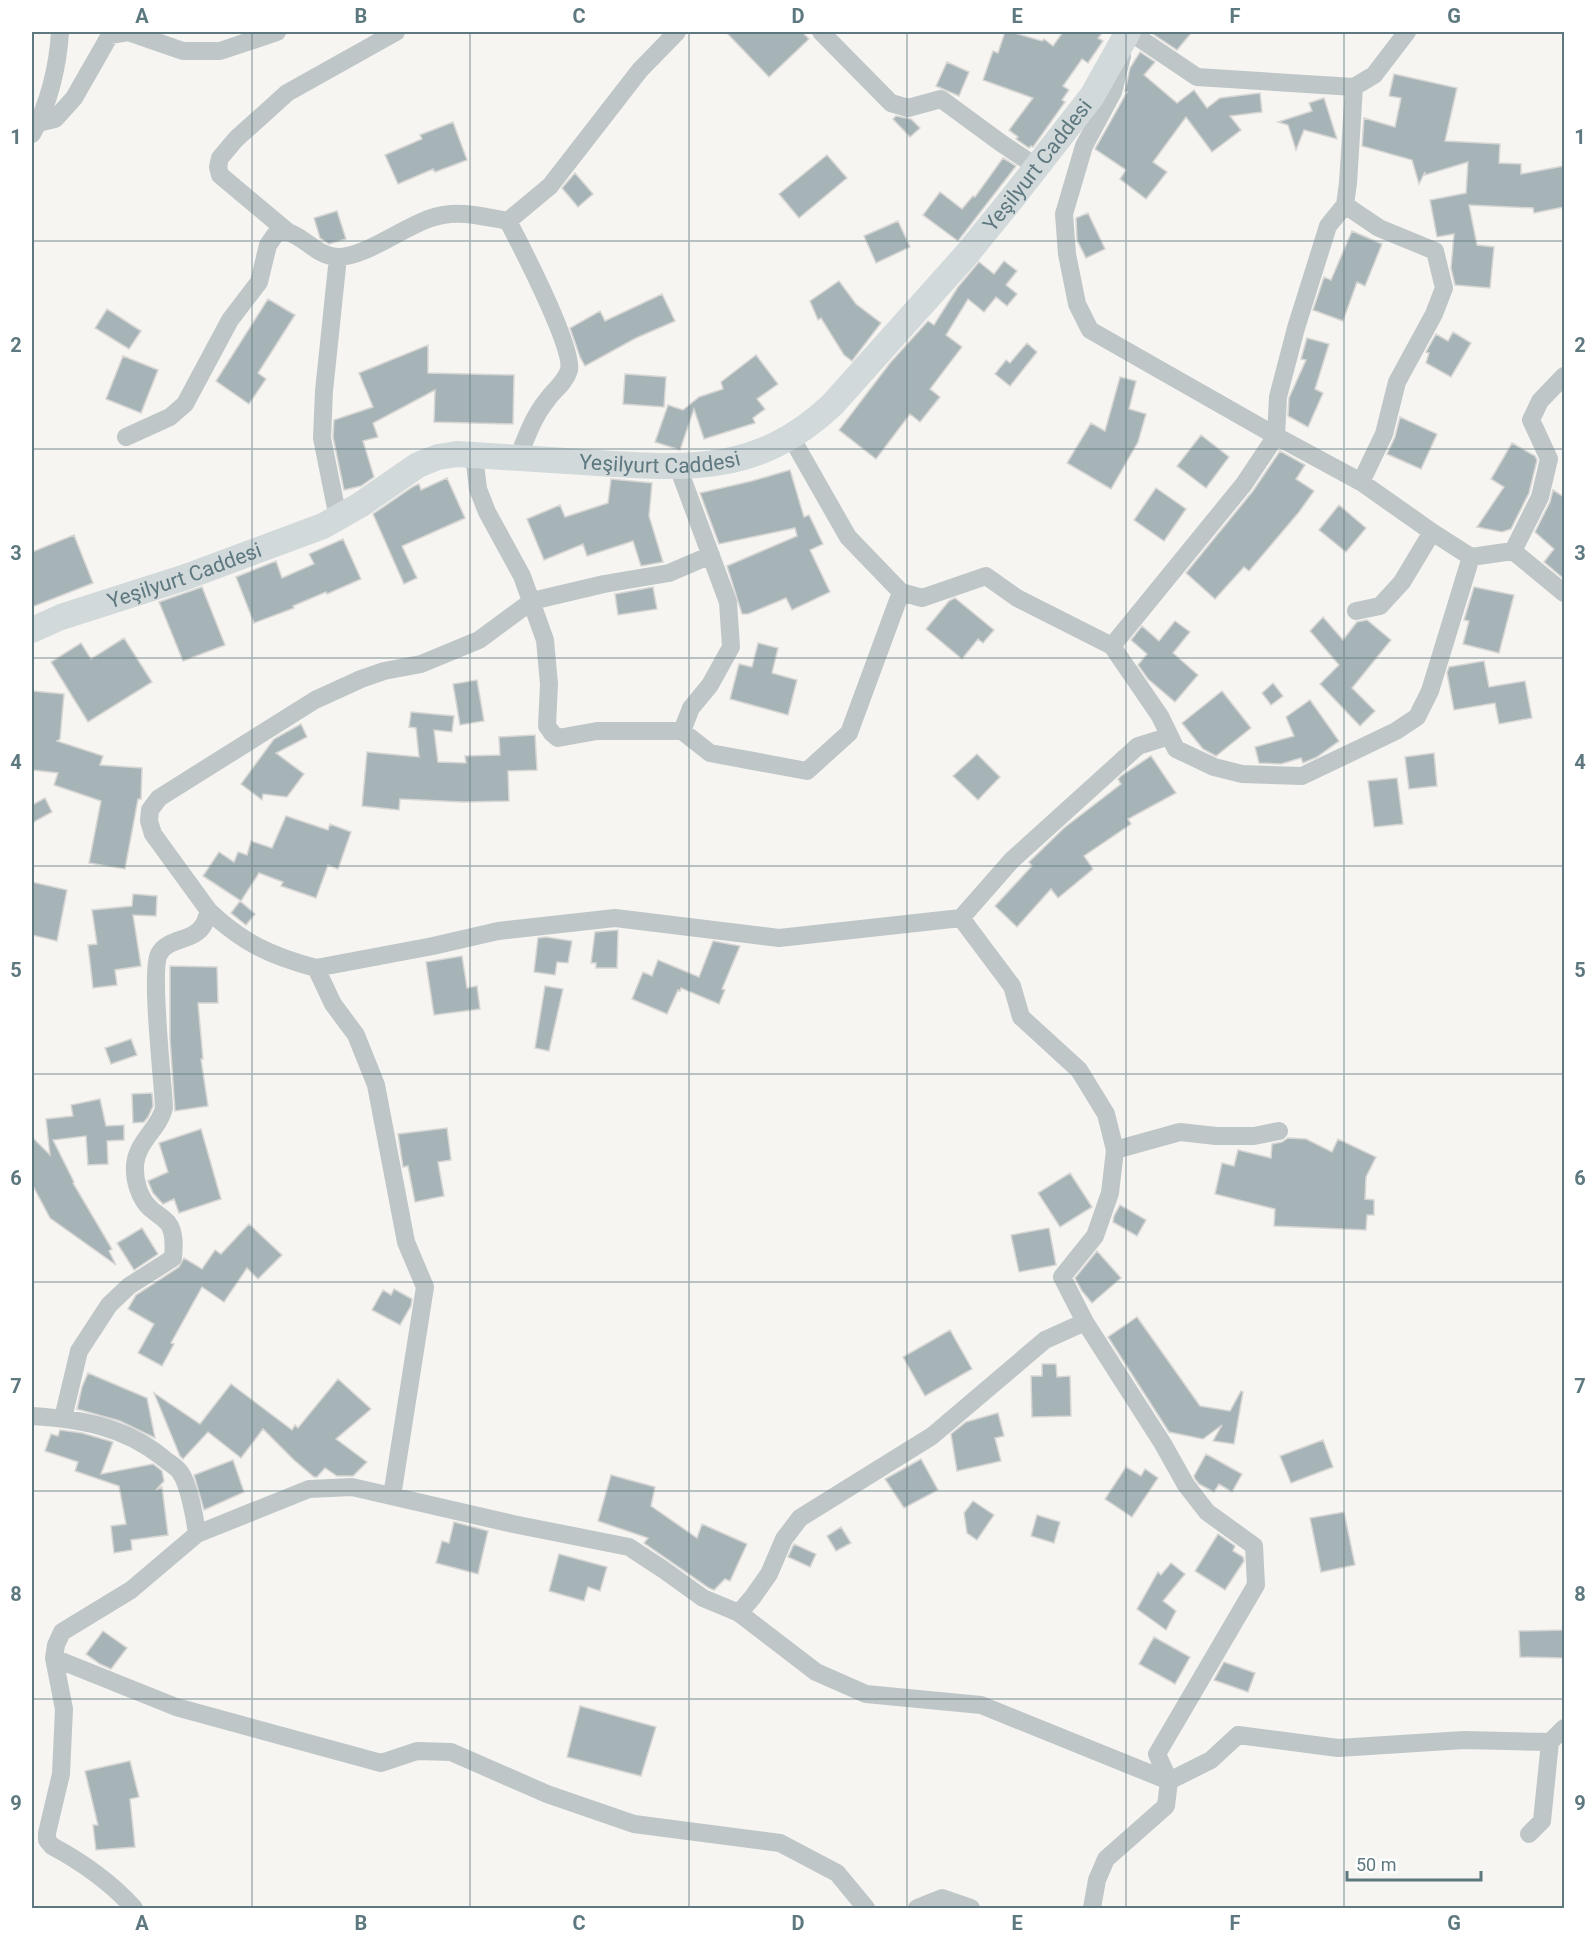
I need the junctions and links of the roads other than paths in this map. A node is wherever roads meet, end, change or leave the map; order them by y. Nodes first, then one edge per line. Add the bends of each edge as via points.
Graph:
1 (60, 32) edge
2 (277, 32) edge
3 (396, 32) edge
4 (677, 32) edge
5 (821, 32) edge
6 (1129, 32) edge
7 (1407, 32) edge
8 (1354, 87) junction
9 (35, 128) edge
10 (1037, 166) junction
11 (1345, 205) junction
12 (508, 221) junction
13 (288, 232) junction
14 (338, 257) junction
15 (1564, 375) edge
16 (1276, 436) junction
17 (126, 437) dead end
18 (791, 437) junction
19 (474, 455) junction
20 (518, 458) junction
21 (678, 467) junction
22 (1361, 482) junction
23 (338, 518) junction
24 (1431, 532) junction
25 (1513, 551) junction
26 (711, 555) junction
27 (1471, 557) junction
28 (901, 592) junction
29 (1564, 593) edge
30 (532, 601) junction
31 (1356, 611) dead end
32 (32, 630) edge
33 (1112, 646) junction
34 (682, 731) junction
35 (1170, 736) junction
36 (209, 911) junction
37 (961, 918) junction
38 (316, 968) junction
39 (1279, 1131) dead end
40 (1115, 1150) junction
41 (1085, 1322) junction
42 (32, 1416) edge
43 (63, 1418) junction
44 (392, 1496) junction
45 (197, 1534) junction
46 (739, 1613) junction
47 (54, 1658) junction
48 (1564, 1728) edge
49 (1550, 1742) junction
50 (1169, 1781) junction
51 (1529, 1834) dead end
52 (39, 1841) edge
53 (134, 1908) edge
54 (866, 1908) edge
55 (917, 1908) edge
56 (971, 1908) edge
57 (1092, 1908) edge

1 - 9 street via 50,88
2 - 9 street via 220,51 183,51 128,32 110,35 74,98 56,119
3 - 13 street via 287,93 220,158 220,175
4 - 12 street via 640,70 550,186
5 - 10 street via 891,103 908,108 941,99
6 - 8 street via 1197,77
6 - 10 main road, Yeşilyurt Caddesi via 1092,96
6 - 16 street via 1113,92 1084,146 1064,214 1066,254 1077,304 1090,330
7 - 8 street via 1374,75
8 - 11 street
10 - 18 main road, Yeşilyurt Caddesi via 967,254 854,382 812,424
11 - 16 street via 1328,226 1296,328 1278,397
11 - 22 street via 1379,228 1435,251 1444,288 1434,315 1397,382 1384,434
12 - 14 street via 463,213 431,218 381,243
12 - 20 street via 570,359 568,372 531,426
13 - 14 street via 324,255
13 - 17 street via 275,235 268,245 259,282 230,320 185,404 170,417
14 - 23 street via 322,438
15 - 25 street via 1540,401 1531,420 1549,459 1540,497
16 - 22 street
16 - 33 street via 1244,484
18 - 21 main road, Yeşilyurt Caddesi via 742,458
18 - 28 street via 848,537
19 - 20 main road, Yeşilyurt Caddesi
19 - 23 main road, Yeşilyurt Caddesi via 457,453 418,465
19 - 30 street via 478,489 487,512
20 - 21 main road, Yeşilyurt Caddesi
21 - 26 street
22 - 24 street
23 - 32 main road, Yeşilyurt Caddesi via 207,570
24 - 27 street
24 - 31 street via 1402,582 1380,606
25 - 27 street
25 - 29 street
26 - 30 street via 669,573
26 - 34 street via 728,602 731,647 710,685 691,708
27 - 35 street via 1430,691 1417,717 1396,731 1302,776 1242,774 1214,767 1176,749
28 - 33 street via 922,598 986,576 1017,598
28 - 34 street via 849,733 807,771 710,753
30 - 34 street via 544,640 548,726 552,733 558,738 597,731
30 - 36 street via 479,640 421,664 376,674 315,700 159,798 150,810 153,834
33 - 35 street
35 - 37 street via 1138,746 1012,860
36 - 38 street via 250,944
36 - 43 street via 197,933 165,948 159,955 156,989 164,1108 162,1119 141,1145 135,1167 139,1191 147,1205 169,1223 175,1243 173,1258 129,1286 109,1305 79,1351
37 - 38 street via 779,938 615,918 498,931
37 - 40 street via 1012,986 1021,1017 1079,1070 1106,1114
38 - 44 street via 333,1004 356,1035 376,1085 406,1242 425,1287
39 - 40 street via 1254,1136 1180,1132
40 - 41 street via 1110,1193 1095,1236 1062,1277
41 - 46 street via 1045,1340 932,1436 800,1518 784,1539 769,1574
41 - 50 street via 1186,1485 1207,1512 1254,1546 1257,1585 1157,1754
42 - 43 street
43 - 45 street via 117,1431 144,1443 180,1472 194,1509
44 - 45 street via 352,1487 309,1489
44 - 46 street via 629,1547 703,1598
45 - 47 street via 131,1590 62,1632
46 - 50 street via 816,1672 866,1694 981,1705
47 - 52 street via 64,1709 61,1774 47,1833
47 - 54 street via 176,1707 381,1763 417,1751 451,1752 548,1794 634,1824 780,1843 837,1873
48 - 49 street
49 - 50 street via 1464,1740 1338,1748 1238,1735 1210,1760
49 - 51 street via 1542,1821
50 - 57 street via 1166,1806 1106,1859
52 - 53 street via 94,1874
55 - 56 street via 942,1898

